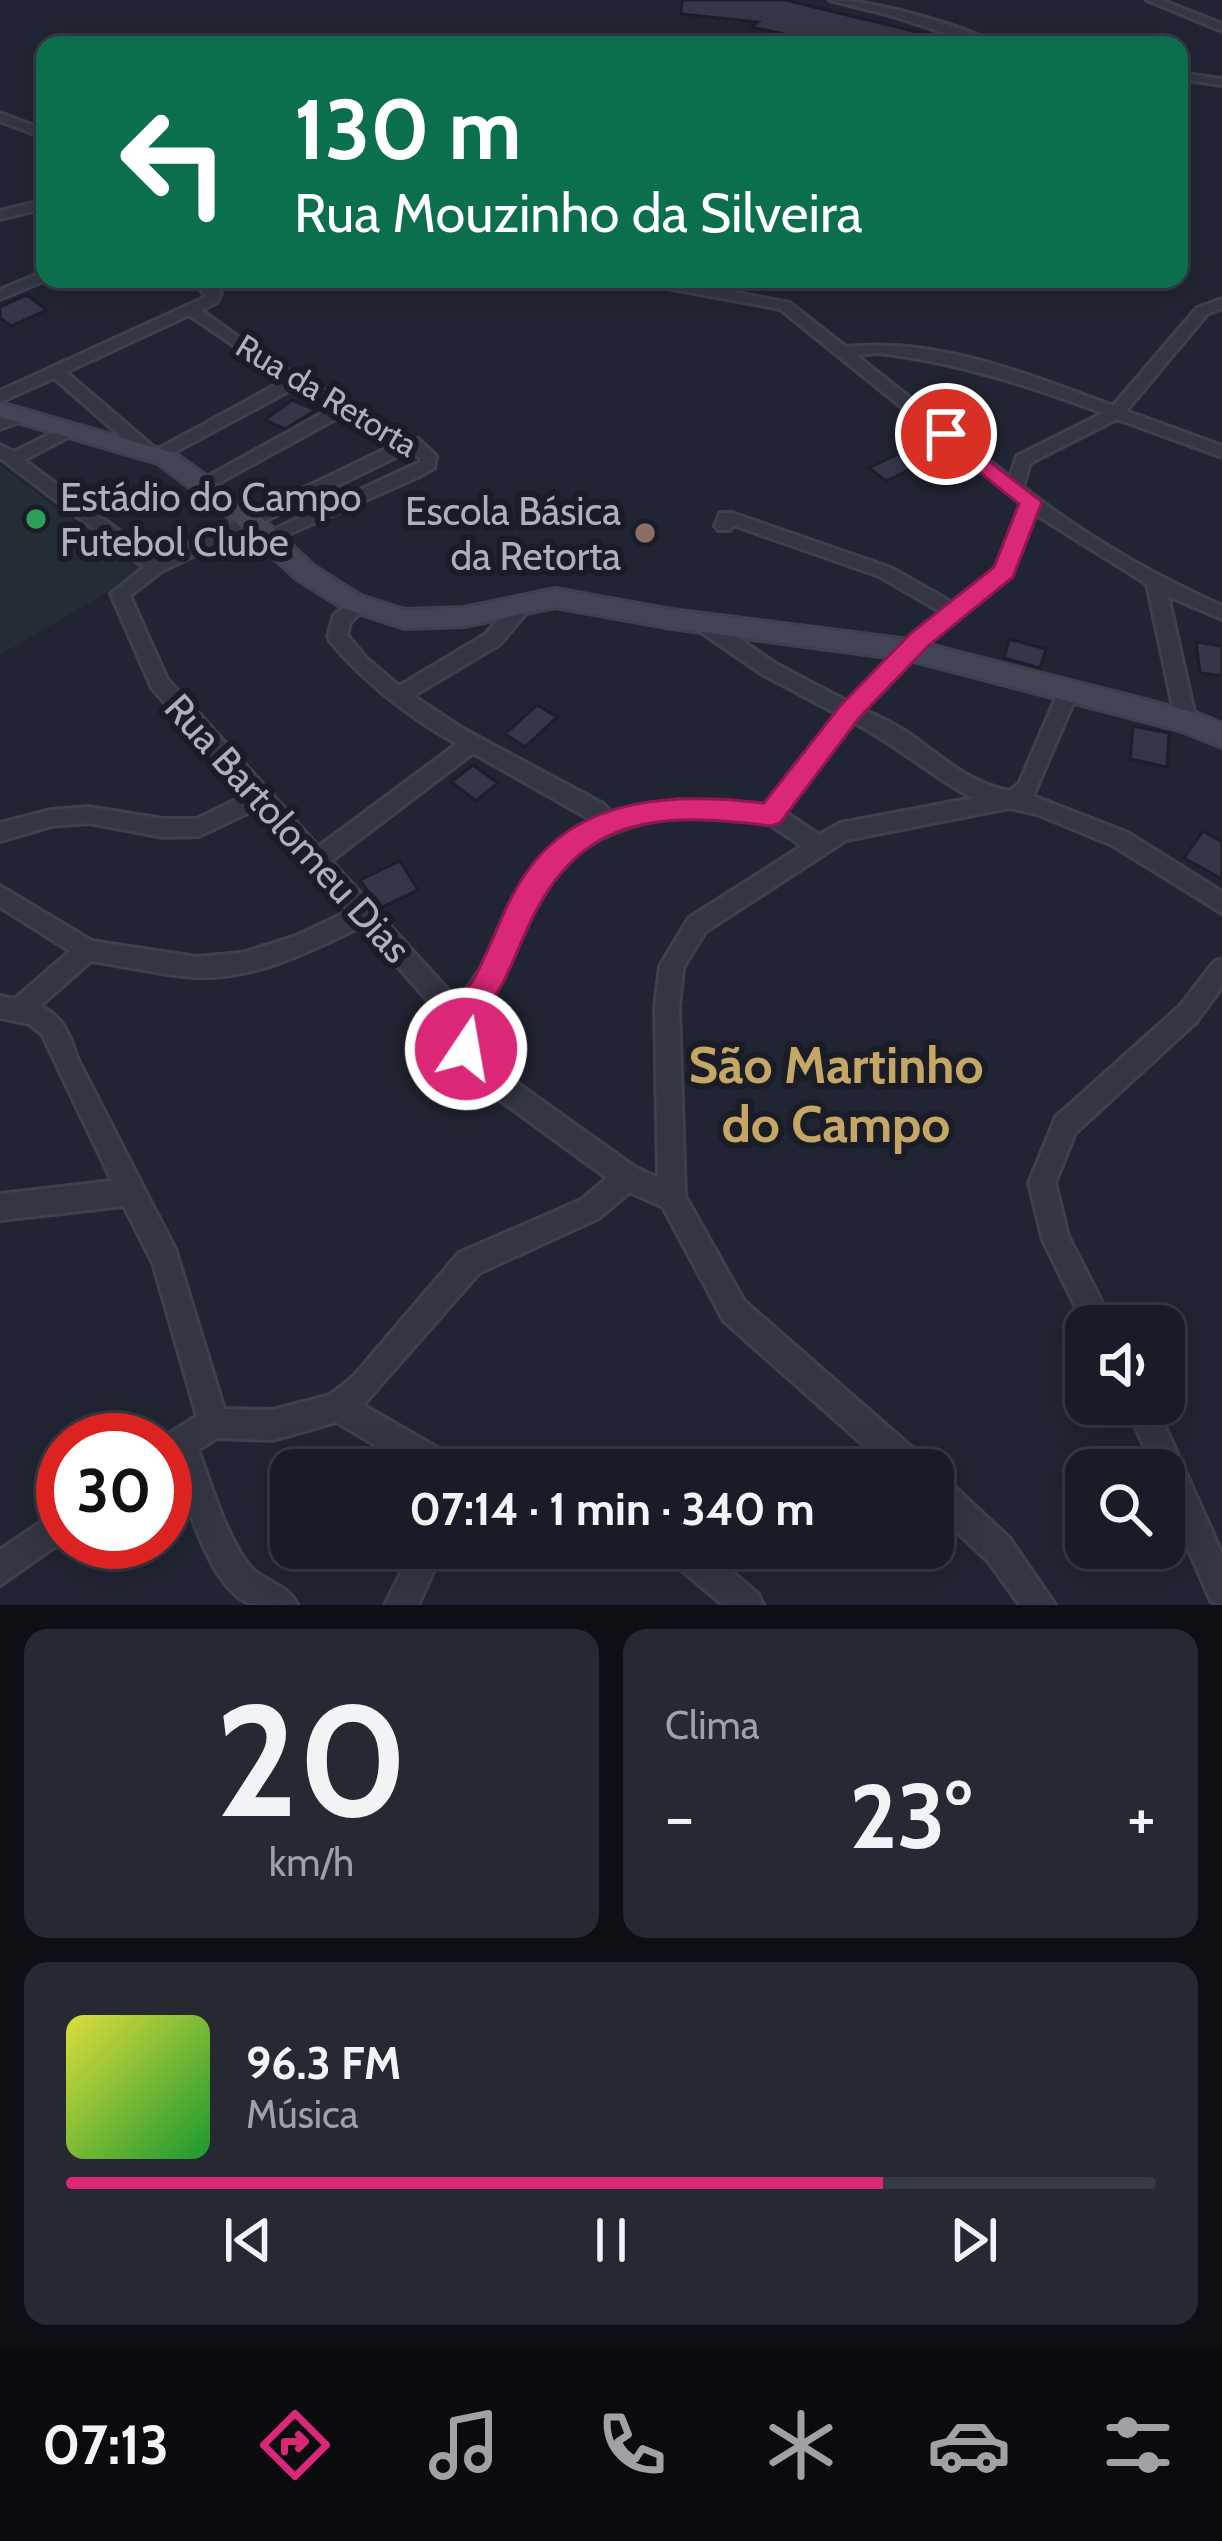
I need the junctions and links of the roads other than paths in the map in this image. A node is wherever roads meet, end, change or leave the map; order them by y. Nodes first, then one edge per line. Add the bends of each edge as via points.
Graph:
1 (835, 0) edge
2 (894, 0) edge
3 (1152, 0) edge
4 (873, 8) junction
5 (1222, 28) edge
6 (964, 36) edge
7 (1188, 77) edge
8 (1222, 82) edge
9 (0, 118) edge
10 (36, 131) edge
11 (36, 206) edge
12 (0, 215) edge
13 (36, 279) edge
14 (209, 288) edge
15 (687, 288) edge
16 (755, 288) edge
17 (0, 295) edge
18 (749, 300) junction
19 (1222, 303) edge
20 (192, 310) junction
21 (844, 352) junction
22 (56, 371) junction
23 (295, 381) junction
24 (0, 397) edge
25 (342, 409) junction
26 (1116, 413) junction
27 (7, 417) edge
28 (72, 430) junction
29 (412, 443) junction
30 (1222, 452) edge
31 (7, 454) edge
32 (155, 455) junction
33 (204, 486) junction
34 (1023, 496) junction
35 (724, 526) dead end
36 (258, 529) junction
37 (156, 567) junction
38 (1155, 581) junction
39 (358, 605) junction
40 (518, 609) junction
41 (955, 612) junction
42 (1222, 613) edge
43 (702, 623) junction
44 (910, 650) junction
45 (1070, 689) junction
46 (400, 695) junction
47 (850, 712) junction
48 (1186, 721) junction
49 (1222, 736) edge
50 (472, 743) junction
51 (264, 796) junction
52 (1017, 798) junction
53 (771, 815) junction
54 (608, 823) junction
55 (0, 832) edge
56 (818, 845) junction
57 (317, 860) junction
58 (0, 895) edge
59 (1222, 904) edge
60 (362, 915) junction
61 (88, 950) junction
62 (1222, 969) edge
63 (9, 1009) edge
64 (457, 1017) junction
65 (627, 1178) junction
66 (131, 1192) junction
67 (672, 1198) junction
68 (0, 1207) edge
69 (1089, 1305) edge
70 (338, 1407) junction
71 (214, 1423) junction
72 (1149, 1425) edge
73 (192, 1436) edge
74 (410, 1449) edge
75 (890, 1449) edge
76 (192, 1485) edge
77 (954, 1508) edge
78 (36, 1542) edge
79 (0, 1569) edge
80 (419, 1569) edge
81 (705, 1569) edge
82 (1222, 1590) edge
83 (1037, 1603) edge
84 (280, 1605) edge
85 (401, 1605) edge
86 (747, 1605) edge

1 - 4 street
2 - 4 street
3 - 5 street
4 - 6 street
7 - 8 street
9 - 10 street
11 - 12 street
13 - 17 street
14 - 20 street via 214,293
15 - 18 street
16 - 18 street
18 - 21 street via 785,306
19 - 26 street via 1202,311
20 - 22 street
20 - 23 street, Rua da Retorta
21 - 26 street via 876,346 931,355
21 - 34 street
22 - 24 street
22 - 32 street
23 - 25 street, Rua da Retorta
23 - 32 street
25 - 29 street, Rua da Retorta
25 - 33 street
26 - 30 street
26 - 34 street via 1023,460
27 - 28 street
28 - 31 street
28 - 32 street
29 - 36 street
29 - 36 street, Rua da Retorta via 428,464 362,498
31 - 37 street
32 - 33 street
33 - 36 street
34 - 38 street
34 - 41 street via 1004,571
35 - 41 street via 726,517 885,572
36 - 37 street
36 - 39 street
37 - 51 street, Rua Bartolomeu Dias via 120,594 159,683
38 - 42 street
38 - 48 street
39 - 40 street via 404,619
39 - 46 street via 340,620 337,636
40 - 43 street via 555,598
40 - 46 street via 493,639
41 - 44 street
43 - 44 street
43 - 47 street
44 - 45 street
44 - 47 street
45 - 48 street
45 - 52 street
46 - 50 street
47 - 52 street via 984,794
47 - 53 street
48 - 49 street
50 - 54 street
50 - 57 street
51 - 55 street via 199,827 89,815
51 - 57 street, Rua Bartolomeu Dias
52 - 56 street via 841,832
52 - 59 street via 1120,838
53 - 54 street via 689,808
53 - 56 street
54 - 64 street via 561,850 535,883 480,996
56 - 67 street via 697,925 672,966
57 - 60 street, Rua Bartolomeu Dias
58 - 61 street
60 - 61 street via 242,963 196,967
60 - 64 street, Rua Bartolomeu Dias
61 - 63 street
62 - 69 street via 1188,1014 1065,1125 1042,1183 1056,1240
63 - 66 street via 35,1013 57,1030
64 - 65 street, Rua Bartolomeu Dias via 466,1049 487,1076
65 - 67 street, Rua Bartolomeu Dias
65 - 70 street via 590,1209 469,1264
66 - 68 street
66 - 71 street via 165,1259
67 - 75 street via 734,1311
70 - 71 street via 273,1425
70 - 74 street
71 - 73 street
72 - 82 street
76 - 84 street via 238,1578
77 - 83 street via 999,1550
78 - 79 street
80 - 85 street
81 - 86 street

